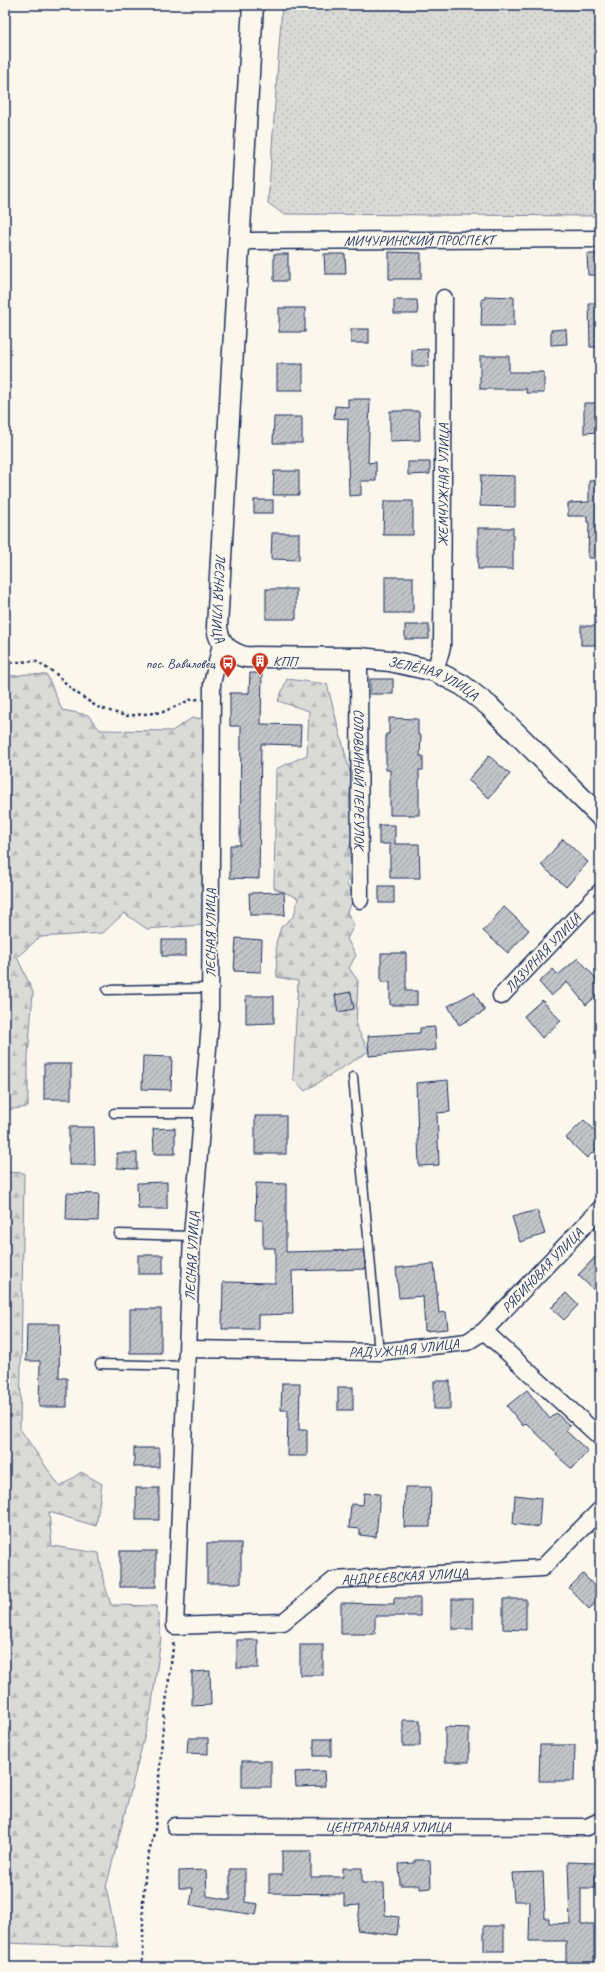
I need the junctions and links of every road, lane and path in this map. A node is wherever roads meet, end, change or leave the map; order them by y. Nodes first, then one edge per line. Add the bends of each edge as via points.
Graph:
1 (253, 5) edge
2 (600, 239) edge
3 (239, 241) junction
4 (444, 298) dead end
5 (221, 644) junction
6 (359, 658) junction
7 (5, 663) edge
8 (435, 671) junction
9 (212, 698) junction
10 (600, 816) edge
11 (600, 892) edge
12 (360, 900) dead end
13 (210, 988) junction
14 (107, 990) dead end
15 (501, 996) dead end
16 (354, 1077) dead end
17 (114, 1113) dead end
18 (203, 1113) junction
19 (600, 1209) edge
20 (119, 1234) dead end
21 (192, 1236) junction
22 (484, 1331) junction
23 (188, 1349) junction
24 (379, 1352) junction
25 (100, 1364) dead end
26 (187, 1366) junction
27 (600, 1437) edge
28 (600, 1510) edge
29 (175, 1626) junction
30 (600, 1821) edge
31 (175, 1826) dead end
32 (140, 1967) edge

1 - 3 street, ЛЕСНАЯ УЛИЦА
2 - 3 street, МИЧУРИНСКИЙ ПРОСПЕКТ
3 - 5 street, ЛЕСНАЯ УЛИЦА via 217,627
4 - 8 street, ЖЕМЧУЖНАЯ УЛИЦА via 442,647
5 - 6 street, ЗЕЛЁНАЯ УЛИЦА via 236,654 254,658
5 - 9 street, ЛЕСНАЯ УЛИЦА via 212,684
6 - 8 street, ЗЕЛЁНАЯ УЛИЦА via 390,661
6 - 12 street, СОЛОВЬИНЫЙ ПЕРЕУЛОК
7 - 9 path via 35,662 55,673 74,691 97,707 126,716 163,712 190,700
8 - 10 street, ЗЕЛЁНАЯ УЛИЦА via 462,685 489,706
9 - 13 street, ЛЕСНАЯ УЛИЦА
11 - 15 street, ЛАЗУРНАЯ УЛИЦА
13 - 14 lane
13 - 18 street, ЛЕСНАЯ УЛИЦА via 210,1024
16 - 24 lane
17 - 18 lane
18 - 21 street, ЛЕСНАЯ УЛИЦА
19 - 22 street, РЯБИНОВАЯ УЛИЦА
20 - 21 lane
21 - 23 street, ЛЕСНАЯ УЛИЦА
22 - 24 street, РАДУЖНАЯ УЛИЦА via 467,1342
22 - 27 street
23 - 24 street, РАДУЖНАЯ УЛИЦА
23 - 26 street, ЛЕСНАЯ УЛИЦА
25 - 26 lane
26 - 29 street, ЛЕСНАЯ УЛИЦА
28 - 29 street, АНДРЕЕВСКАЯ УЛИЦА via 542,1568 334,1580 283,1622
29 - 32 path via 154,1829 146,1865 143,1959
30 - 31 street, ЦЕНТРАЛЬНАЯ УЛИЦА via 587,1827

